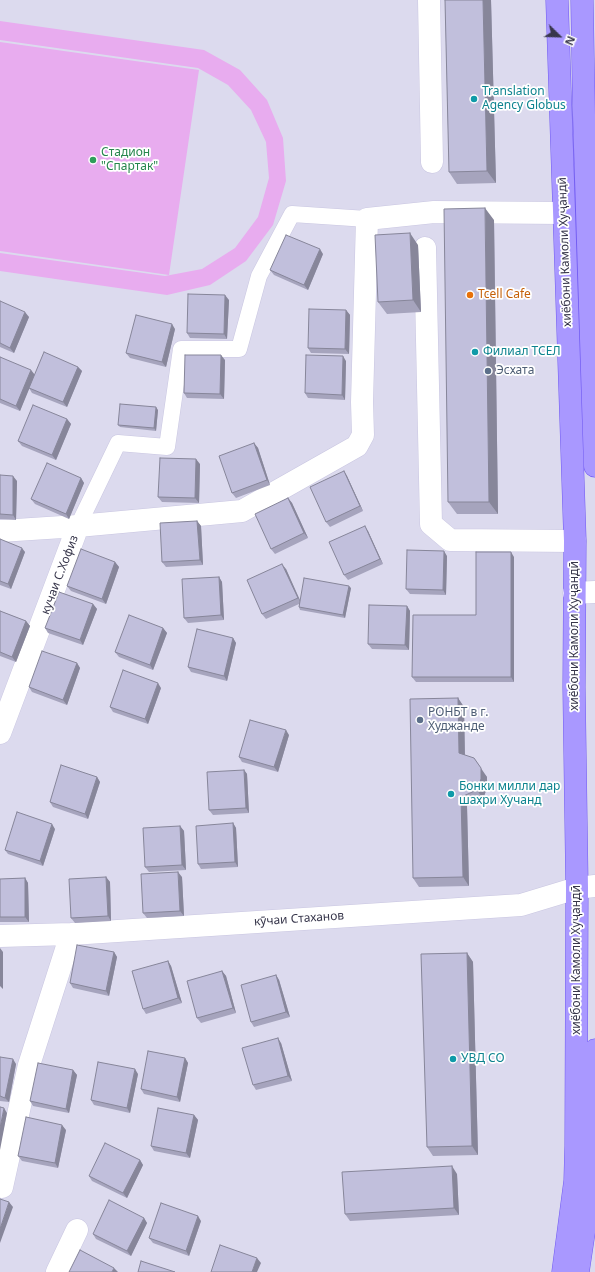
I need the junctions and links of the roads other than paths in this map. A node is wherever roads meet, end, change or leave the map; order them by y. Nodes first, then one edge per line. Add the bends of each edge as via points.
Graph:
1 (429, 0) edge
2 (557, 0) edge
3 (582, 0) edge
4 (432, 162) dead end
5 (564, 213) junction
6 (367, 219) junction
7 (425, 248) dead end
8 (595, 466) edge
9 (78, 526) junction
10 (0, 531) edge
11 (575, 541) junction
12 (585, 593) edge
13 (0, 733) edge
14 (586, 887) edge
15 (71, 934) junction
16 (0, 936) edge
17 (595, 1050) edge
18 (593, 1185) edge
19 (2, 1187) dead end
20 (76, 1230) dead end
21 (57, 1272) edge
22 (563, 1272) edge
23 (578, 1272) edge

1 - 4 street
2 - 5 main road, хиёбони Камоли Хуҷандӣ
3 - 8 main road, хиёбони Камоли Хуҷандӣ
5 - 6 street via 434,212
5 - 11 main road, хиёбони Камоли Хуҷандӣ
6 - 9 street via 292,214 259,276 239,349 181,349 167,447 118,443
6 - 9 street, кучаи С.Хофиз via 363,435 357,446 242,511
7 - 11 street via 431,524 450,540
9 - 10 street
9 - 13 street, кучаи С.Хофиз
11 - 12 main road, хиёбони Камоли Хуҷандӣ
12 - 14 main road, хиёбони Камоли Хуҷандӣ via 574,688
14 - 15 street, кӯчаи Стаханов via 521,905
14 - 22 main road, хиёбони Камоли Хуҷандӣ via 575,1181
15 - 16 street, кӯчаи Стаханов
15 - 19 street via 30,1065
17 - 18 main road
18 - 23 main road
20 - 21 street

